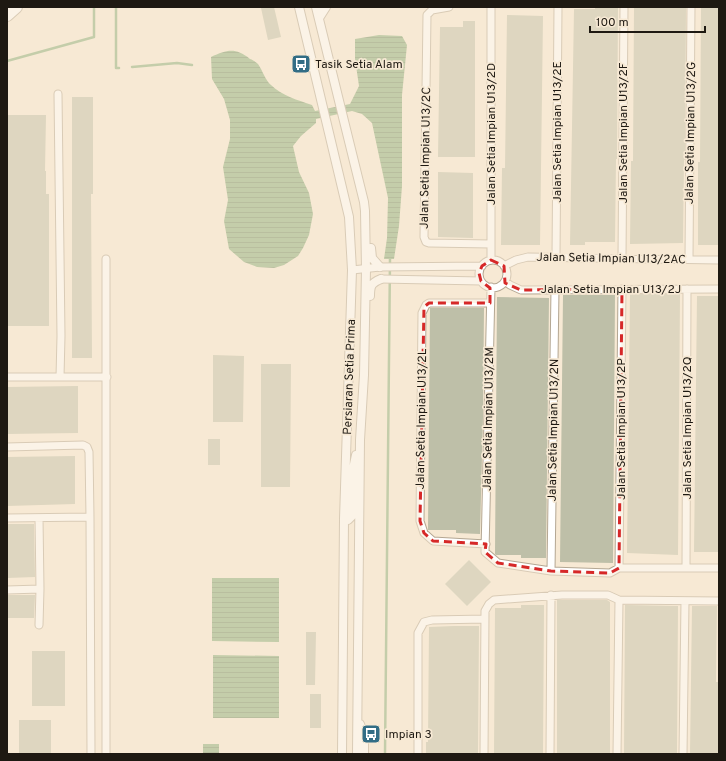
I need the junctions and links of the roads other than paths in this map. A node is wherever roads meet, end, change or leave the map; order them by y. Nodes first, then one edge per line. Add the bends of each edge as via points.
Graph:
1 (16, 7) edge
2 (299, 7) edge
3 (316, 7) edge
4 (326, 7) edge
5 (449, 7) edge
6 (491, 7) edge
7 (558, 7) edge
8 (624, 7) edge
9 (691, 7) edge
10 (7, 15) edge
11 (319, 18) junction
12 (58, 94) dead end
13 (365, 211) junction
14 (491, 244) junction
15 (556, 257) junction
16 (622, 258) junction
17 (106, 259) dead end
18 (491, 260) junction
19 (689, 260) junction
20 (719, 260) edge
21 (482, 266) junction
22 (504, 266) junction
23 (444, 267) junction
24 (381, 268) junction
25 (366, 269) junction
26 (352, 270) junction
27 (381, 279) joint
28 (444, 280) junction
29 (482, 281) junction
30 (505, 281) junction
31 (490, 287) junction
32 (555, 289) junction
33 (622, 289) junction
34 (688, 289) junction
35 (719, 289) edge
36 (490, 304) junction
37 (364, 375) junction
38 (7, 376) edge
39 (60, 376) junction
40 (107, 377) junction
41 (360, 440) junction
42 (7, 446) edge
43 (90, 517) junction
44 (7, 518) edge
45 (39, 518) junction
46 (344, 519) junction
47 (486, 544) junction
48 (619, 568) junction
49 (686, 568) junction
50 (719, 568) edge
51 (551, 571) junction
52 (40, 589) junction
53 (7, 590) edge
54 (551, 596) junction
55 (619, 600) junction
56 (685, 601) junction
57 (719, 601) edge
58 (484, 619) junction
59 (39, 625) dead end
60 (357, 716) junction
61 (91, 754) edge
62 (106, 754) edge
63 (342, 754) edge
64 (357, 754) edge
65 (364, 754) edge
66 (418, 754) edge
67 (484, 754) edge
68 (550, 754) edge
69 (617, 754) edge
70 (683, 754) edge

1 - 10 highway
2 - 26 street, Persiaran Setia Prima via 349,217
3 - 11 street, Persiaran Setia Prima
4 - 11 street
5 - 14 street, Jalan Setia Impian U13/2C via 432,10 427,15 424,237 429,243
6 - 14 street, Jalan Setia Impian U13/2D
7 - 15 street, Jalan Setia Impian U13/2E
8 - 16 street, Jalan Setia Impian U13/2F
9 - 19 street, Jalan Setia Impian U13/2G
11 - 13 street, Persiaran Setia Prima
12 - 39 street
13 - 24 street via 371,222 372,258
13 - 25 street, Persiaran Setia Prima
14 - 18 street, Jalan Setia Impian U13/2D
15 - 16 street, Jalan Setia Impian U13/2AC
15 - 22 street, Jalan Setia Impian U13/2AC via 528,257
16 - 19 street, Jalan Setia Impian U13/2AC
17 - 40 street
18 - 21 street
18 - 22 street via 498,261
19 - 20 street, Jalan Setia Impian U13/2AC
21 - 23 street
21 - 29 street
22 - 30 street via 507,274
23 - 24 street
23 - 28 street
24 - 25 street
25 - 26 street
25 - 37 street, Persiaran Setia Prima
26 - 46 street, Persiaran Setia Prima
27 - 28 street
27 - 37 street via 373,282 370,289 369,355
28 - 29 street
29 - 31 street
30 - 31 street via 498,286
30 - 32 street, Jalan Setia Impian U13/2J via 521,290
31 - 36 street, Jalan Setia Impian U13/2M
32 - 33 street, Jalan Setia Impian U13/2J
32 - 51 street, Jalan Setia Impian U13/2N
33 - 34 street, Jalan Setia Impian U13/2J
33 - 48 street, Jalan Setia Impian U13/2P
34 - 35 street, Jalan Setia Impian U13/2J
34 - 49 street, Jalan Setia Impian U13/2Q
36 - 47 street, Jalan Setia Impian U13/2M
36 - 47 street, Jalan Setia Impian U13/2L via 429,303 422,313 420,521 424,534 432,541
37 - 41 street, Persiaran Setia Prima
38 - 39 street
39 - 40 street
40 - 62 street
41 - 46 street via 353,469 352,516 348,520
41 - 60 street, Persiaran Setia Prima
42 - 43 street via 87,447
43 - 45 street
43 - 61 street
44 - 45 street
45 - 52 street
46 - 63 street, Persiaran Setia Prima
47 - 51 street, Jalan Setia Impian U13/2M via 485,552 498,563
48 - 49 street
48 - 51 street via 610,573
49 - 50 street
52 - 53 street
52 - 59 street
54 - 55 street via 608,595
54 - 58 street via 494,600 484,611
54 - 68 street
55 - 56 street
55 - 69 street
56 - 57 street
56 - 70 street
58 - 66 street via 432,620 424,622 418,633
58 - 67 street
60 - 64 street, Persiaran Setia Prima
60 - 65 street via 364,736

